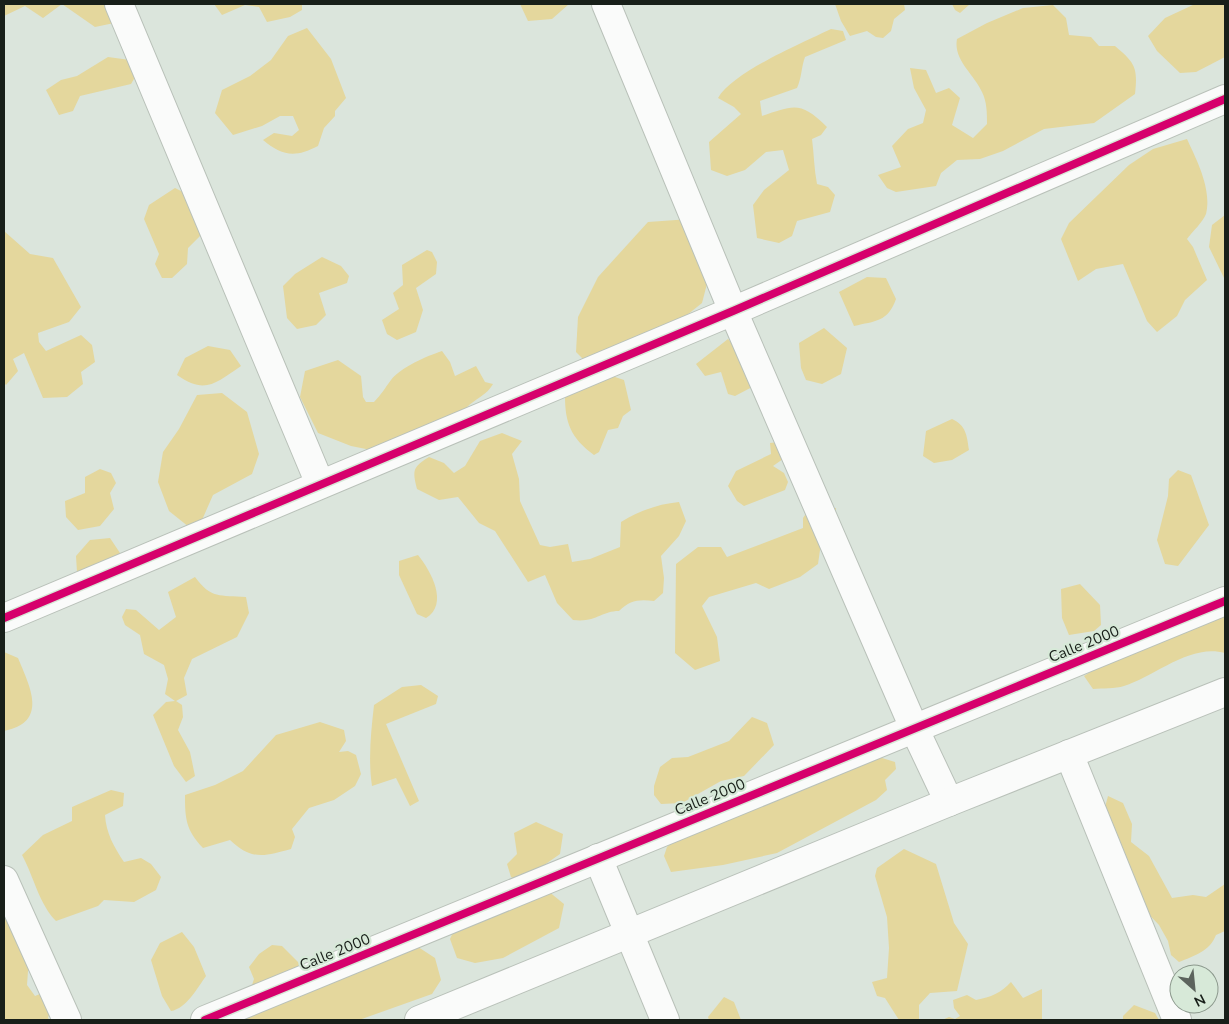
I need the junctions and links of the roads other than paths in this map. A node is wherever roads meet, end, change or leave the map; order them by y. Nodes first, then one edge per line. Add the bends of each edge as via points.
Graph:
1 (119, 4) edge
2 (606, 4) edge
3 (1225, 98) edge
4 (733, 311) junction
5 (320, 484) junction
6 (1225, 601) edge
7 (4, 618) edge
8 (1225, 692) edge
9 (914, 728) junction
10 (1069, 754) junction
11 (949, 802) junction
12 (598, 858) junction
13 (4, 880) edge
14 (630, 934) junction
15 (67, 1020) edge
16 (205, 1020) edge
17 (419, 1020) edge
18 (665, 1020) edge
19 (1177, 1020) edge

1 - 5 street
2 - 4 street
3 - 4 street
4 - 5 street
4 - 9 street
5 - 7 street
6 - 9 street, Calle 2000
8 - 10 street
9 - 11 street
9 - 12 street, Calle 2000
10 - 11 street
10 - 19 street
11 - 14 street
12 - 14 street
12 - 16 street, Calle 2000
13 - 15 street
14 - 17 street
14 - 18 street

